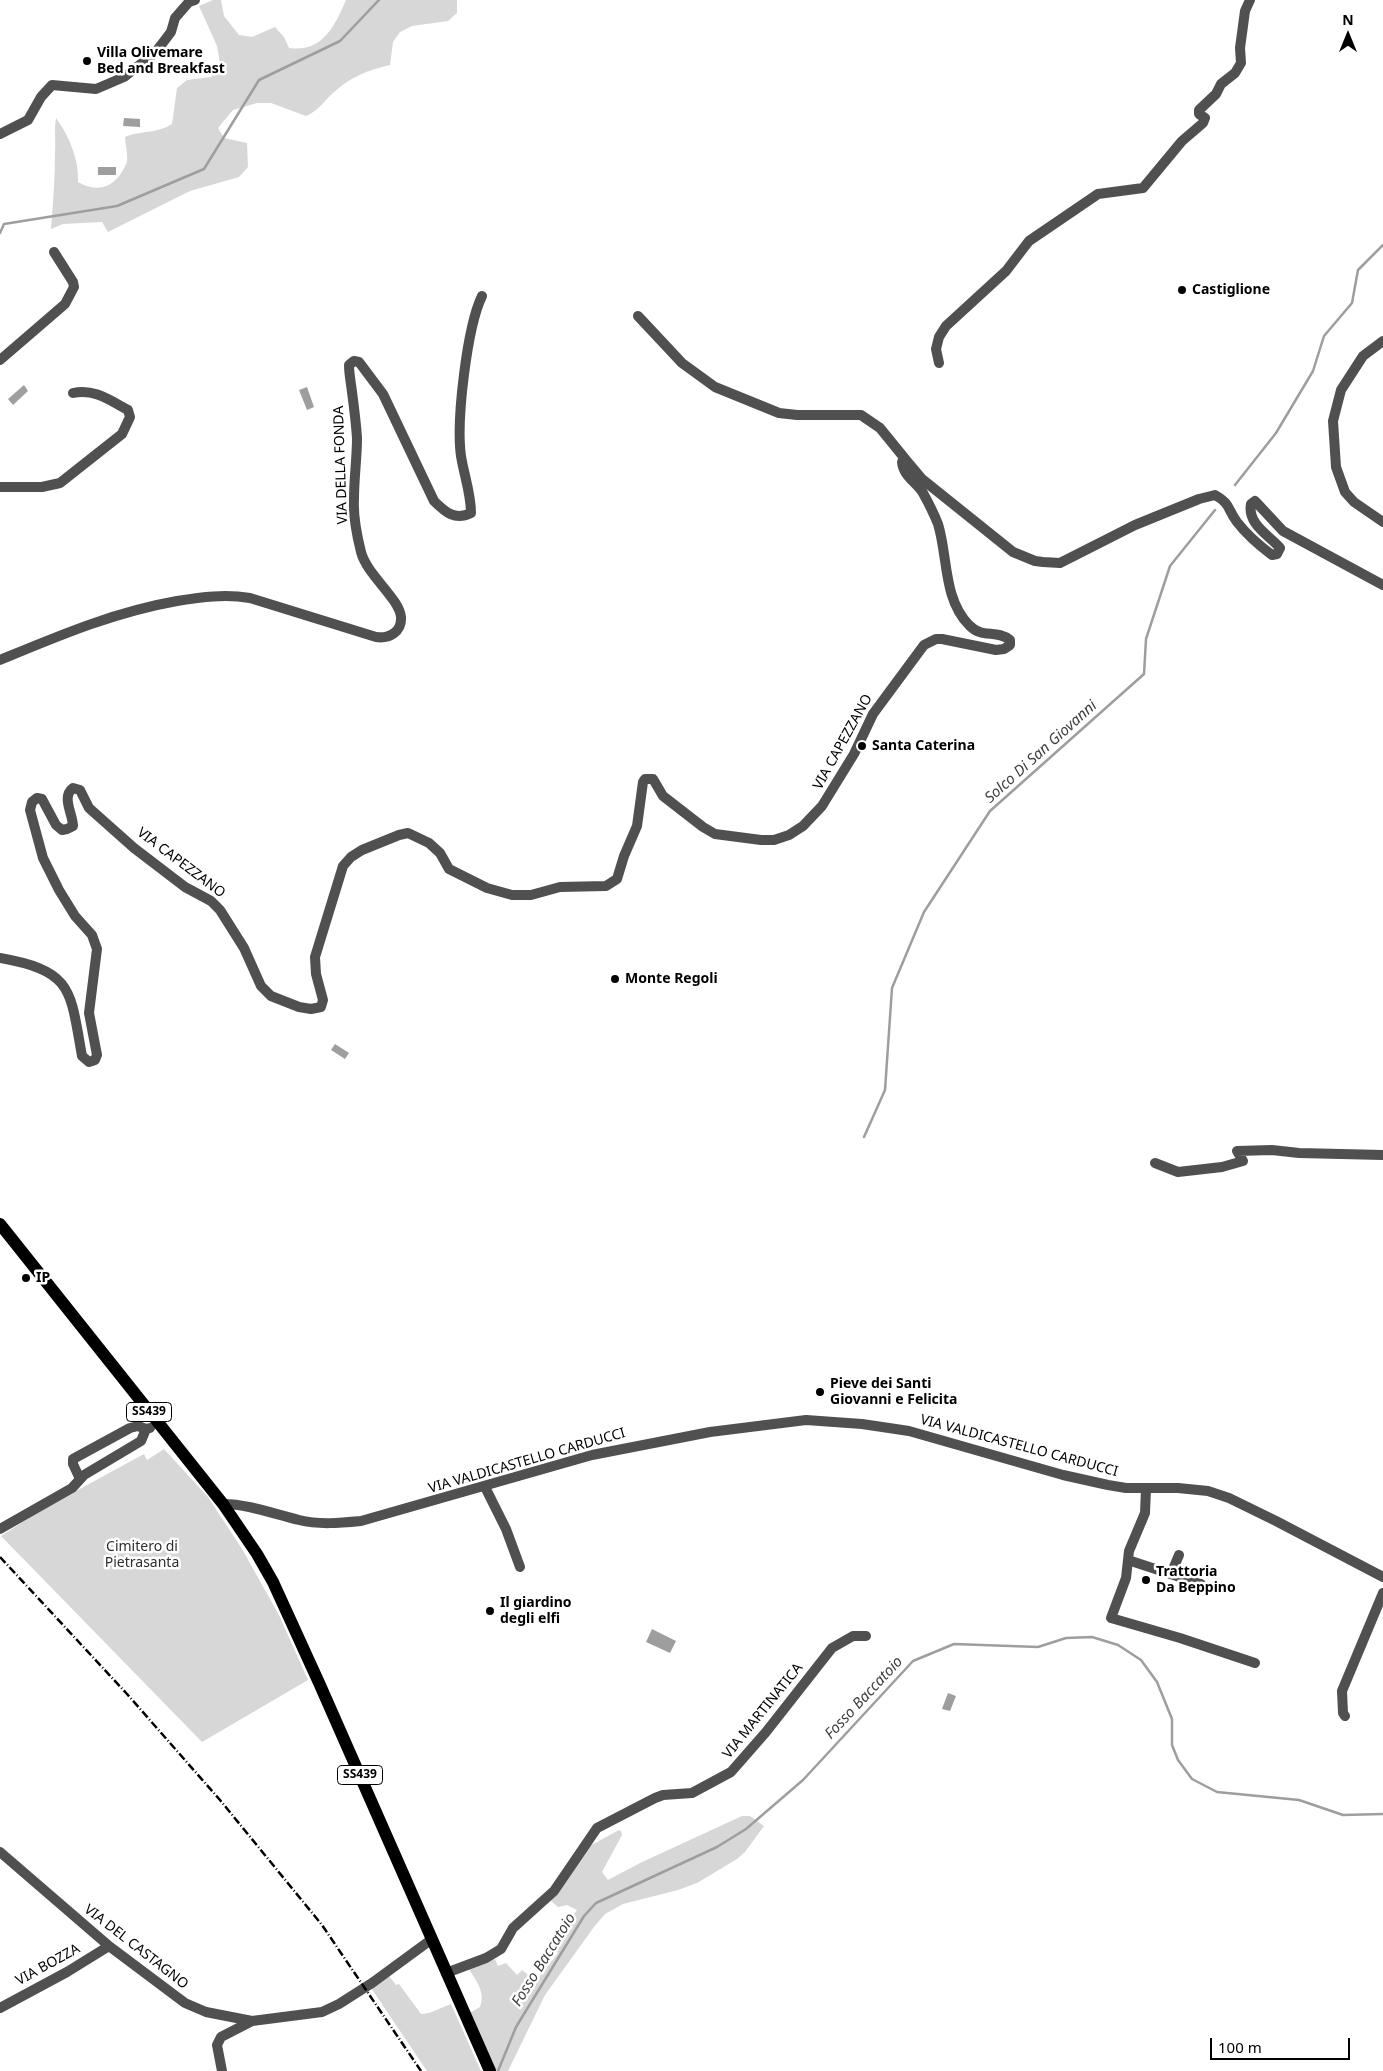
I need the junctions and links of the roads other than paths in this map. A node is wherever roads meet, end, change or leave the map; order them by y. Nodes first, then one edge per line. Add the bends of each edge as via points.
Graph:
1 (194, 0) edge
2 (1250, 0) edge
3 (0, 134) edge
4 (54, 252) dead end
5 (482, 296) dead end
6 (638, 316) dead end
7 (1383, 341) edge
8 (0, 360) edge
9 (939, 363) dead end
10 (74, 393) dead end
11 (906, 460) junction
12 (0, 487) edge
13 (1383, 522) edge
14 (1383, 585) edge
15 (0, 660) edge
16 (0, 958) edge
17 (1383, 1155) edge
18 (1155, 1163) dead end
19 (0, 1224) edge
20 (161, 1425) junction
21 (146, 1430) junction
22 (80, 1479) junction
23 (486, 1487) junction
24 (1146, 1489) junction
25 (223, 1504) junction
26 (0, 1528) edge
27 (1179, 1555) dead end
28 (1128, 1560) junction
29 (520, 1567) dead end
30 (1171, 1574) junction
31 (1383, 1577) edge
32 (1202, 1584) dead end
33 (1383, 1593) edge
34 (866, 1636) dead end
35 (1255, 1663) dead end
36 (1345, 1716) dead end
37 (0, 1852) edge
38 (432, 1939) junction
39 (109, 1946) junction
40 (446, 1973) junction
41 (0, 2008) edge
42 (252, 2021) junction
43 (222, 2071) edge
44 (490, 2071) edge

1 - 3 street via 174,18 171,32 155,53 124,77 96,88 52,85 28,120
2 - 9 street via 1245,11 1241,63 1199,110 1205,118 1203,123 1182,141 1143,188 1098,194 1029,241 1006,271 946,326 938,337
4 - 8 street via 74,287 65,304
5 - 15 street, VIA DELLA FONDA via 469,345 461,408 461,455 471,502 471,513 464,517 456,517 434,500 383,394 359,362 349,365 356,435 353,500 357,532 367,567 400,612 400,624 393,634 376,637 250,598 230,595 117,614
6 - 11 street via 682,364 715,387 779,413 861,415 880,428
7 - 13 street via 1363,356 1341,390 1333,421 1336,467 1342,486 1354,502
10 - 12 street via 90,392 128,410 130,417 122,434 60,483 42,487
11 - 14 street via 922,479 1013,552 1035,562 1060,562 1135,525 1215,495 1226,501 1237,522 1272,555 1278,554 1280,548 1253,521 1249,510 1255,502 1283,531
11 - 16 street, VIA CAPEZZANO via 902,467 922,492 937,523 950,589 964,620 982,634 1006,636 1010,645 996,650 936,639 924,645 873,714 854,754 822,806 789,835 761,840 715,834 663,796 653,779 645,779 637,826 617,879 612,884 560,887 528,895 487,888 449,869 440,853 418,837 408,833 399,835 362,850 343,866 315,957 323,1000 321,1007 311,1009 270,996 261,986 244,948 220,910 134,848 89,808 80,790 73,788 67,796 73,826 62,830 56,825 42,799 32,802 30,810 43,858 59,890 92,936 97,949 89,1013 98,1056 95,1060 89,1062 82,1056 75,1013 68,991 61,982 42,968
17 - 18 street via 1237,1151 1242,1161 1222,1167 1178,1172
19 - 20 main road, SS439
20 - 21 street
20 - 25 main road, SS439
21 - 22 street via 142,1441
21 - 22 street via 138,1426 130,1428 73,1459
22 - 26 street via 72,1488
23 - 24 street, VIA VALDICASTELLO CARDUCCI via 592,1455 647,1443 806,1420 909,1431 1063,1475
23 - 25 street, VIA VALDICASTELLO CARDUCCI via 382,1516 341,1523 301,1521 240,1505
23 - 29 street
24 - 28 street via 1145,1512
24 - 31 street, VIA VALDICASTELLO CARDUCCI via 1208,1491 1229,1498
25 - 38 main road, SS439 via 273,1582
27 - 30 street
28 - 30 street
28 - 35 street via 1126,1578 1111,1618
30 - 32 street
33 - 36 street via 1342,1691
34 - 40 street, VIA MARTINATICA via 853,1636 832,1648 730,1772 692,1793 655,1798 597,1828 554,1891 514,1928 501,1949
37 - 39 street, VIA DEL CASTAGNO
38 - 40 main road, SS439
38 - 42 street, VIA DEL CASTAGNO via 357,1993 322,2012
39 - 41 street, VIA BOZZA
39 - 42 street, VIA DEL CASTAGNO via 185,2003 206,2012
40 - 44 main road, SS439
42 - 43 street via 221,2037 217,2045

